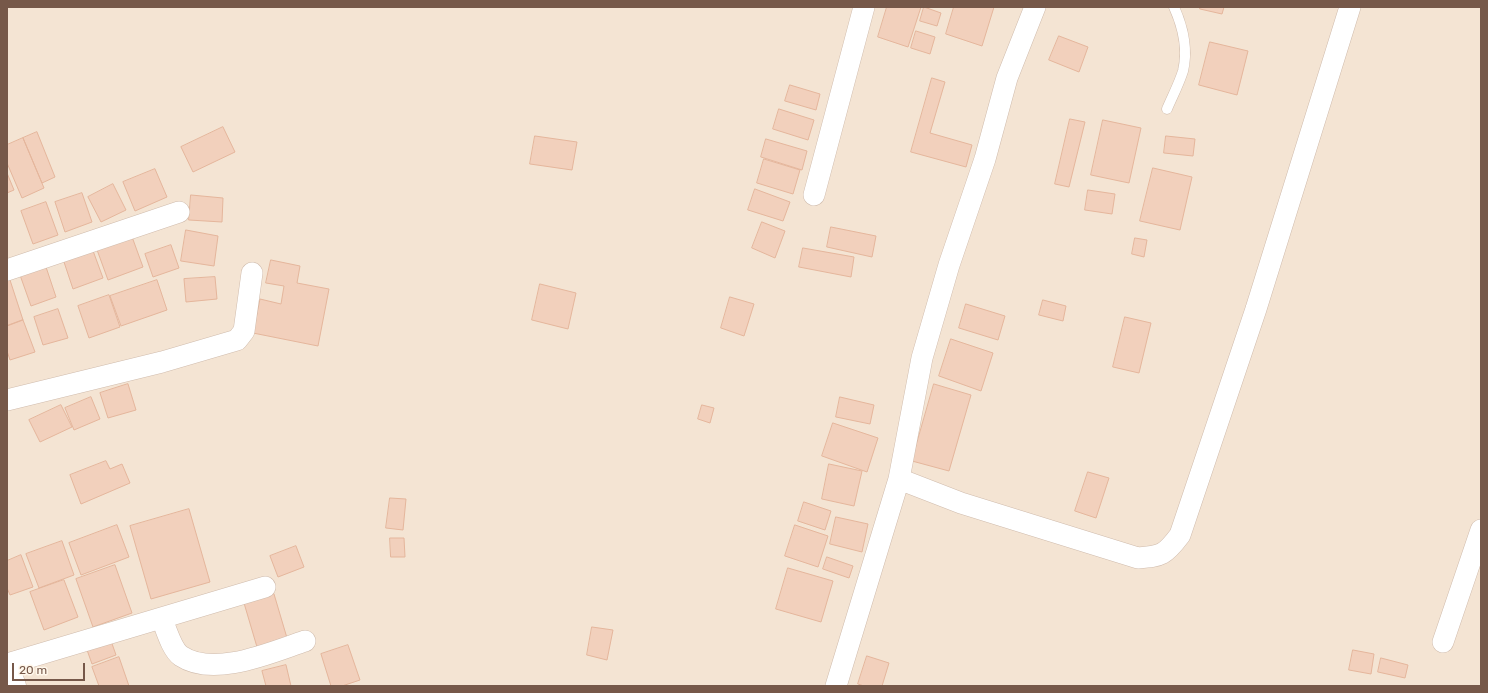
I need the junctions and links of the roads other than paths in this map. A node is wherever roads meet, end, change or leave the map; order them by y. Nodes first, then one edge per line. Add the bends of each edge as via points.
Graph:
1 (864, 7) edge
2 (1035, 7) edge
3 (1174, 7) edge
4 (1350, 7) edge
5 (1167, 109) dead end
6 (814, 195) dead end
7 (179, 212) dead end
8 (7, 270) edge
9 (252, 273) dead end
10 (7, 400) edge
11 (899, 479) junction
12 (1481, 530) edge
13 (265, 587) dead end
14 (162, 619) junction
15 (305, 642) dead end
16 (1443, 642) dead end
17 (7, 664) edge
18 (16, 686) edge
19 (836, 686) edge

1 - 6 street
2 - 11 street via 1007,78 985,159 949,265 926,344
3 - 5 lane via 1186,48 1183,71
4 - 11 street via 1253,317 1180,535 1169,548 1157,556 1138,558 961,502
7 - 8 street
9 - 10 street via 244,331 236,340 162,362
11 - 19 street
12 - 16 street
13 - 14 street
14 - 15 street via 180,656 196,663 238,662
14 - 17 street
17 - 18 street

